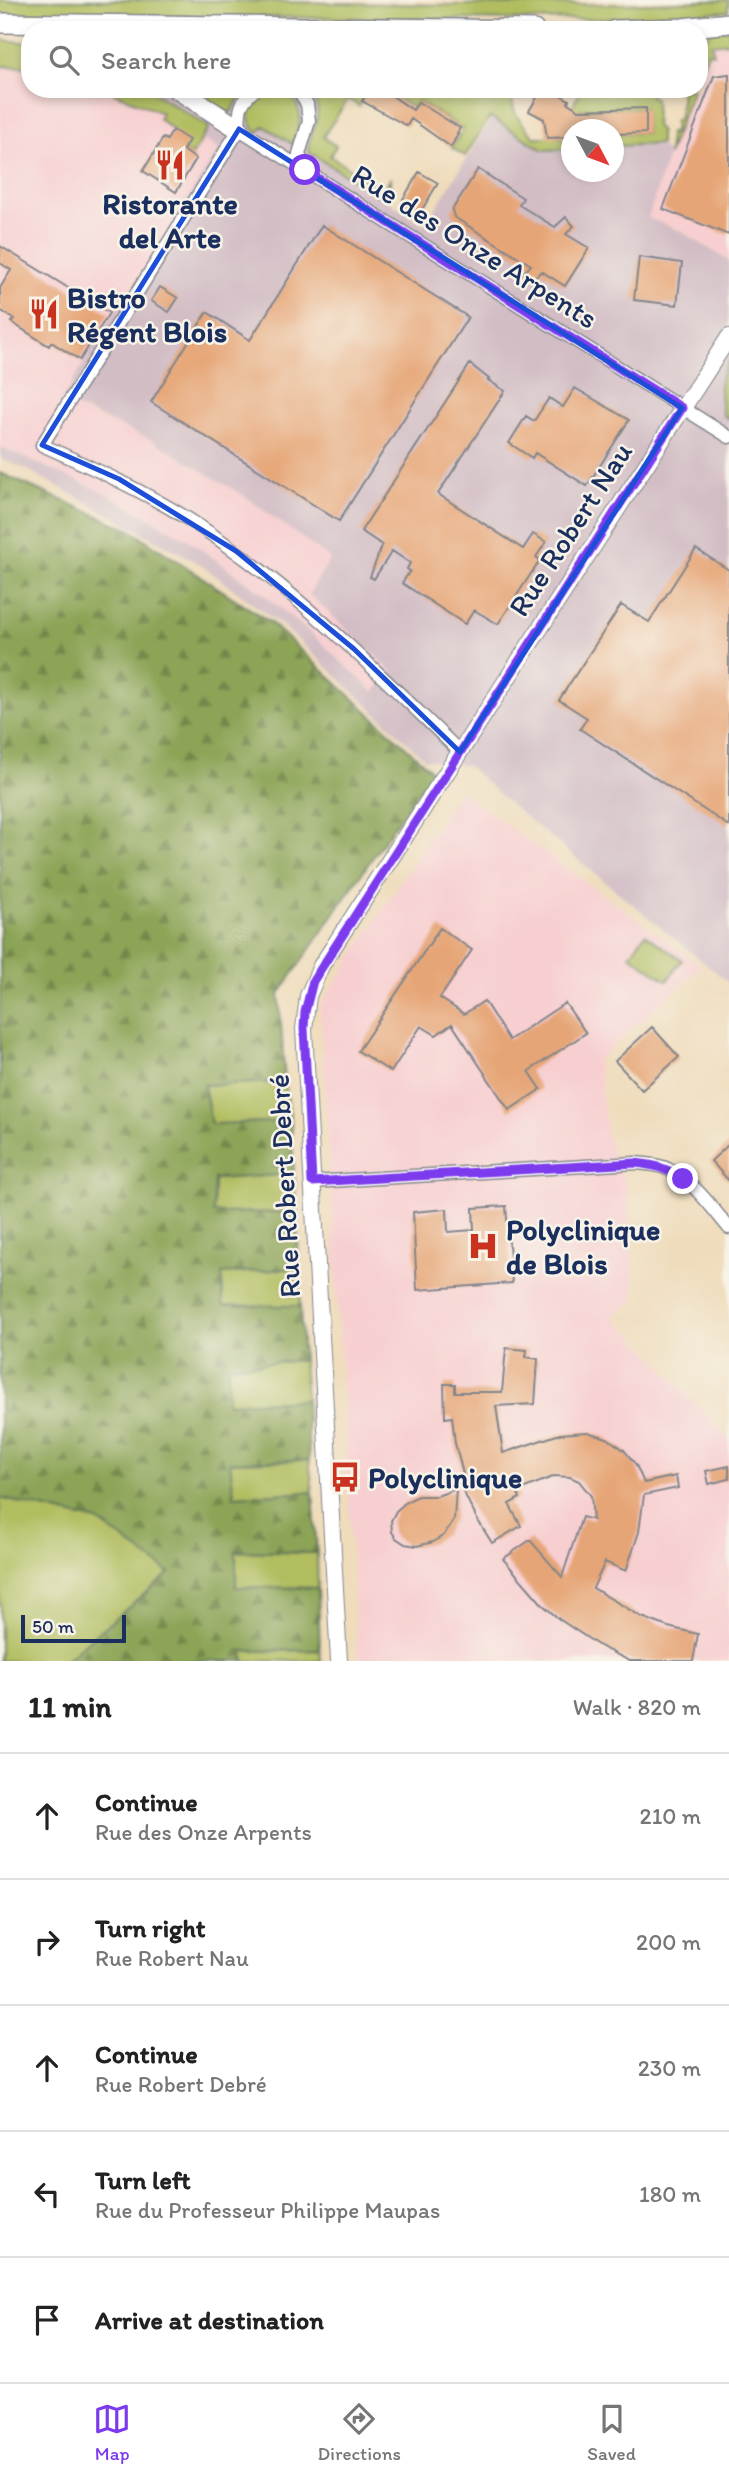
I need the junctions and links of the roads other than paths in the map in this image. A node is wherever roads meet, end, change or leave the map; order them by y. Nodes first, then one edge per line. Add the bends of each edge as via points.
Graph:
1 (3, 23) edge
2 (21, 23) edge
3 (729, 23) edge
4 (708, 25) edge
5 (21, 28) edge
6 (191, 98) edge
7 (246, 98) edge
8 (303, 98) edge
9 (239, 129) junction
10 (305, 170) junction
11 (729, 337) edge
12 (682, 408) junction
13 (729, 437) edge
14 (460, 752) junction
15 (312, 1182) junction
16 (729, 1228) edge
17 (340, 1661) edge

1 - 2 main road
1 - 5 main road
3 - 4 main road
6 - 9 main road
7 - 9 street via 239,111
8 - 10 street via 309,121 299,154
9 - 10 street, Rue des Onze Arpents
9 - 14 street via 42,445 119,479 236,551 311,610
10 - 12 street, Rue des Onze Arpents
11 - 12 street, Rue Robert Nau
12 - 13 street, Rue des Onze Arpents
12 - 14 street, Rue Robert Nau
14 - 15 street, Rue Robert Debré via 313,981 304,1028
15 - 16 street via 653,1164 683,1179
15 - 17 street, Rue Robert Debré

